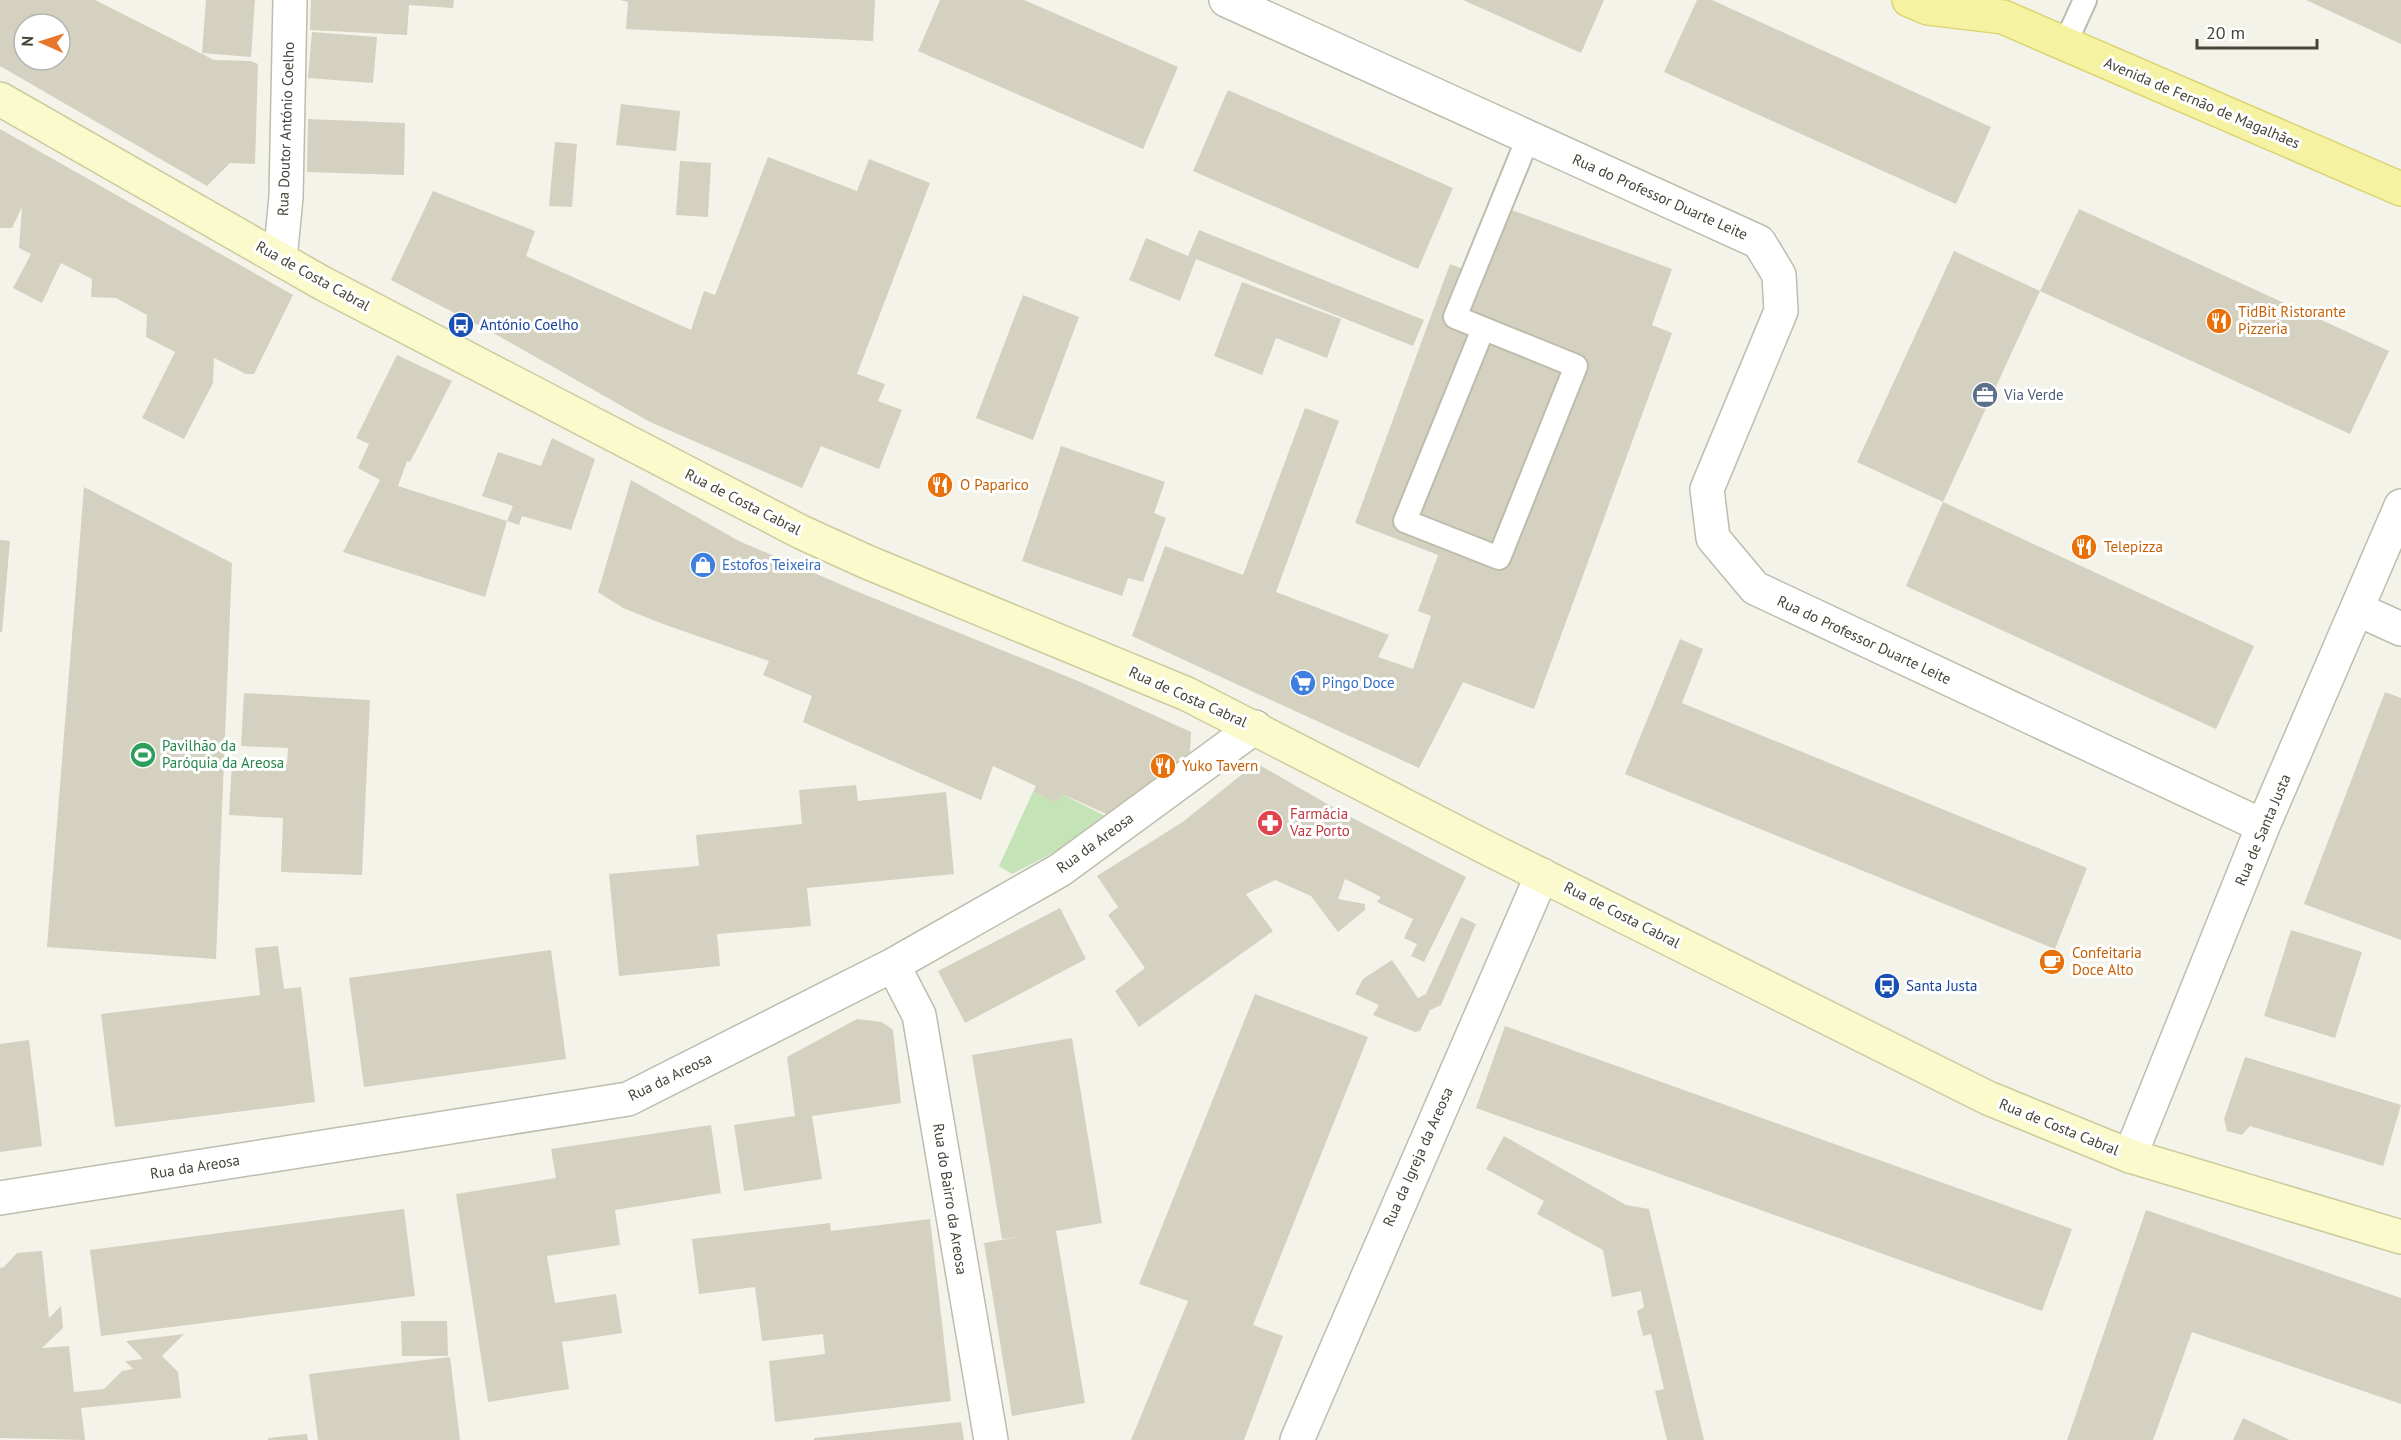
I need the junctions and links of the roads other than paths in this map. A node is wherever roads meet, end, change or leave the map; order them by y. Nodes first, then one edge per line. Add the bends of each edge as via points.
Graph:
1 (290, 0) edge
2 (1226, 0) edge
3 (1909, 0) edge
4 (2085, 0) edge
5 (1999, 6) edge
6 (2065, 44) junction
7 (0, 99) edge
8 (1528, 138) junction
9 (2401, 189) edge
10 (280, 259) junction
11 (1483, 329) junction
12 (2401, 506) edge
13 (2357, 609) junction
14 (2401, 628) edge
15 (1255, 727) junction
16 (2263, 826) junction
17 (1542, 875) junction
18 (893, 965) junction
19 (2130, 1156) junction
20 (0, 1198) edge
21 (2401, 1237) edge
22 (990, 1440) edge
23 (1297, 1440) edge

1 - 10 street, Rua Doutor António Coelho
2 - 8 street, Rua do Professor Duarte Leite
3 - 5 main road, Avenida de Fernão de Magalhães via 1928,8
4 - 6 lane
5 - 6 main road, Avenida de Fernão de Magalhães
6 - 9 main road, Avenida de Fernão de Magalhães
7 - 10 main road, Rua de Costa Cabral
8 - 11 lane via 1455,317
8 - 16 street, Rua do Professor Duarte Leite via 1760,242 1779,275 1781,311 1707,489 1713,538 1755,588
10 - 15 main road, Rua de Costa Cabral via 801,532 1187,694
11 - 11 lane via 1576,366 1499,558 1406,521
12 - 13 street, Rua de Santa Justa
13 - 14 street
13 - 16 street, Rua de Santa Justa
15 - 17 main road, Rua de Costa Cabral
15 - 18 street, Rua da Areosa via 1060,870
16 - 19 street, Rua de Santa Justa
17 - 19 main road, Rua de Costa Cabral via 1988,1098
17 - 23 street, Rua da Igreja da Areosa
18 - 20 street, Rua da Areosa via 628,1100
18 - 22 street, Rua do Bairro da Areosa via 920,1015
19 - 21 main road, Rua de Costa Cabral

